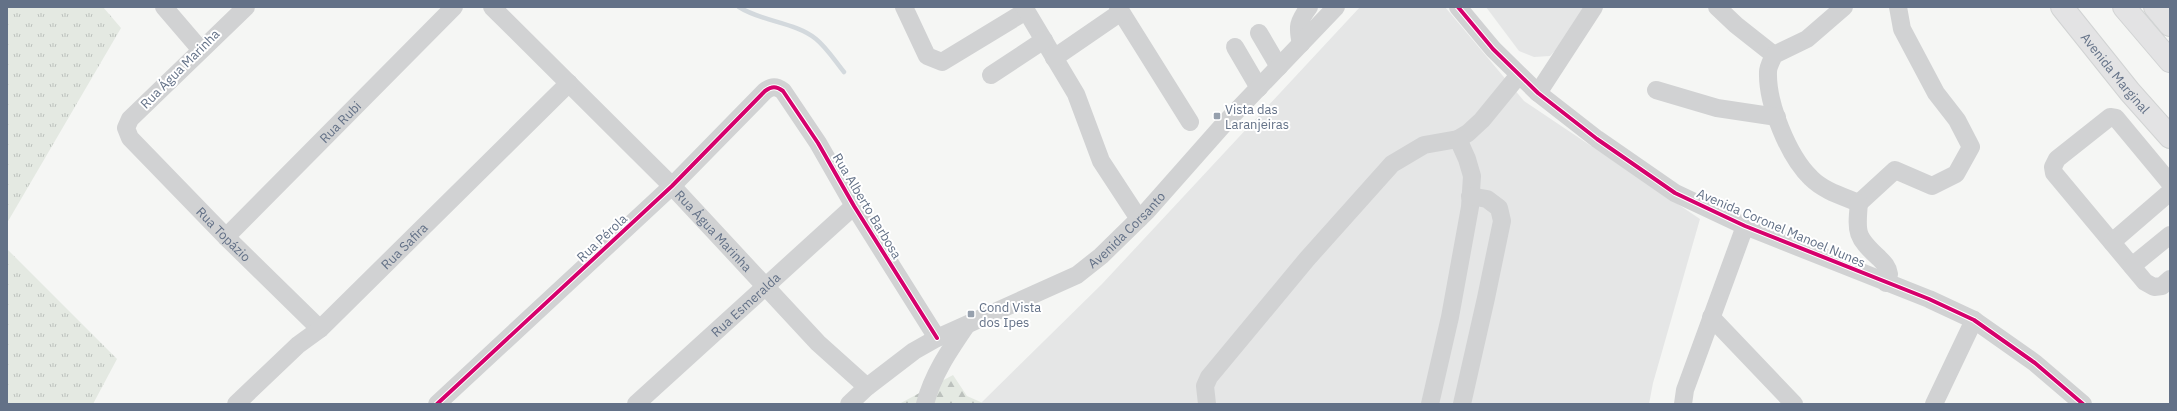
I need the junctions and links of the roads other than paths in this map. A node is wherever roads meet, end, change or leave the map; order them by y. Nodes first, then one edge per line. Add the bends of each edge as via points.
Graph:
1 (164, 7) edge
2 (246, 7) edge
3 (454, 7) edge
4 (492, 7) edge
5 (904, 7) edge
6 (1309, 7) edge
7 (1336, 7) edge
8 (1458, 7) edge
9 (1594, 7) edge
10 (1717, 7) edge
11 (1844, 7) edge
12 (1898, 7) edge
13 (2062, 7) edge
14 (2124, 7) edge
15 (2155, 7) edge
16 (1025, 9) edge
17 (1119, 10) edge
18 (2170, 25) edge
19 (1259, 33) dead end
20 (1044, 40) junction
21 (1301, 44) junction
22 (1235, 48) dead end
23 (200, 49) junction
24 (1774, 55) junction
25 (1054, 58) junction
26 (2170, 61) edge
27 (1279, 67) junction
28 (991, 75) dead end
29 (1518, 76) junction
30 (569, 82) junction
31 (778, 87) joint
32 (1259, 88) junction
33 (1656, 90) dead end
34 (1538, 93) junction
35 (1778, 117) junction
36 (1190, 122) dead end
37 (2170, 137) edge
38 (130, 138) joint
39 (1458, 139) junction
40 (2170, 184) edge
41 (672, 186) junction
42 (2170, 192) edge
43 (1470, 196) junction
44 (1859, 203) junction
45 (854, 206) junction
46 (1139, 219) junction
47 (1745, 226) junction
48 (2170, 235) edge
49 (226, 237) junction
50 (2112, 242) junction
51 (2132, 266) junction
52 (2170, 279) edge
53 (1886, 283) junction
54 (766, 288) junction
55 (1711, 317) junction
56 (1974, 320) junction
57 (966, 326) junction
58 (320, 329) junction
59 (937, 338) junction
60 (867, 387) junction
61 (236, 404) edge
62 (437, 404) edge
63 (636, 404) edge
64 (849, 404) edge
65 (925, 404) edge
66 (1207, 404) edge
67 (1430, 404) edge
68 (1462, 404) edge
69 (1683, 404) edge
70 (1794, 404) edge
71 (1934, 404) edge
72 (2084, 404) edge

1 - 23 street
2 - 23 street, Rua Água Marinha
3 - 49 street, Rua Rubi
4 - 30 street, Rua Água Marinha
5 - 16 street via 927,56 942,62
6 - 21 street via 1299,21
7 - 21 street, Avenida Corsanto
8 - 29 street, Avenida Coronel Manoel Nunes
9 - 34 street
10 - 24 street
11 - 24 street via 1808,39
12 - 44 street via 1902,29 1936,93 1957,120 1971,147 1956,174 1932,186 1895,170
13 - 37 main road, Avenida Marginal via 2130,92
14 - 26 main road
15 - 18 main road
16 - 20 street
17 - 25 street
17 - 36 street
19 - 27 street
20 - 25 street
20 - 28 street
21 - 27 street, Avenida Corsanto
22 - 32 street
23 - 38 street, Rua Água Marinha via 130,119 126,128
24 - 35 street via 1768,71 1772,103
25 - 46 street via 1076,94 1101,161
27 - 32 street, Avenida Corsanto
29 - 34 street, Avenida Coronel Manoel Nunes
29 - 39 street via 1482,120
30 - 41 street, Rua Água Marinha
30 - 58 street, Rua Safira
31 - 41 street, Rua Pérola via 771,87 765,91
31 - 45 street, Rua Alberto Barbosa via 787,96 818,143
32 - 46 street, Avenida Corsanto
33 - 35 street via 1717,108
34 - 47 street, Avenida Coronel Manoel Nunes via 1597,139 1675,193
35 - 44 street via 1793,156 1811,178 1831,192
38 - 49 street, Rua Topázio
39 - 43 street via 1472,176
39 - 66 street via 1424,145 1392,164 1307,259 1209,377 1205,386
40 - 50 street via 2116,118 2110,117 2057,159 2053,167 2054,173
41 - 54 street, Rua Água Marinha
41 - 62 street, Rua Pérola
42 - 50 street
43 - 67 street via 1450,317
43 - 68 street via 1487,199 1499,208 1502,221
44 - 53 street via 1859,237 1886,266 1889,274
45 - 54 street, Rua Esmeralda
45 - 59 street, Rua Alberto Barbosa
46 - 57 street, Avenida Corsanto via 1077,275
47 - 53 street, Avenida Coronel Manoel Nunes
47 - 55 street
48 - 51 street
49 - 58 street, Rua Topázio
50 - 51 street
51 - 52 street via 2145,282 2154,287 2162,286
53 - 56 street, Avenida Coronel Manoel Nunes
54 - 60 street, Rua Água Marinha via 818,343
54 - 63 street, Rua Esmeralda
55 - 69 street via 1685,390
55 - 70 street
56 - 71 street
56 - 72 street, Avenida Coronel Manoel Nunes via 2035,363
57 - 59 street, Avenida Corsanto
57 - 65 street via 939,366
58 - 61 street, Rua Safira via 298,345
59 - 60 street, Avenida Corsanto via 900,360
60 - 64 street, Avenida Corsanto

